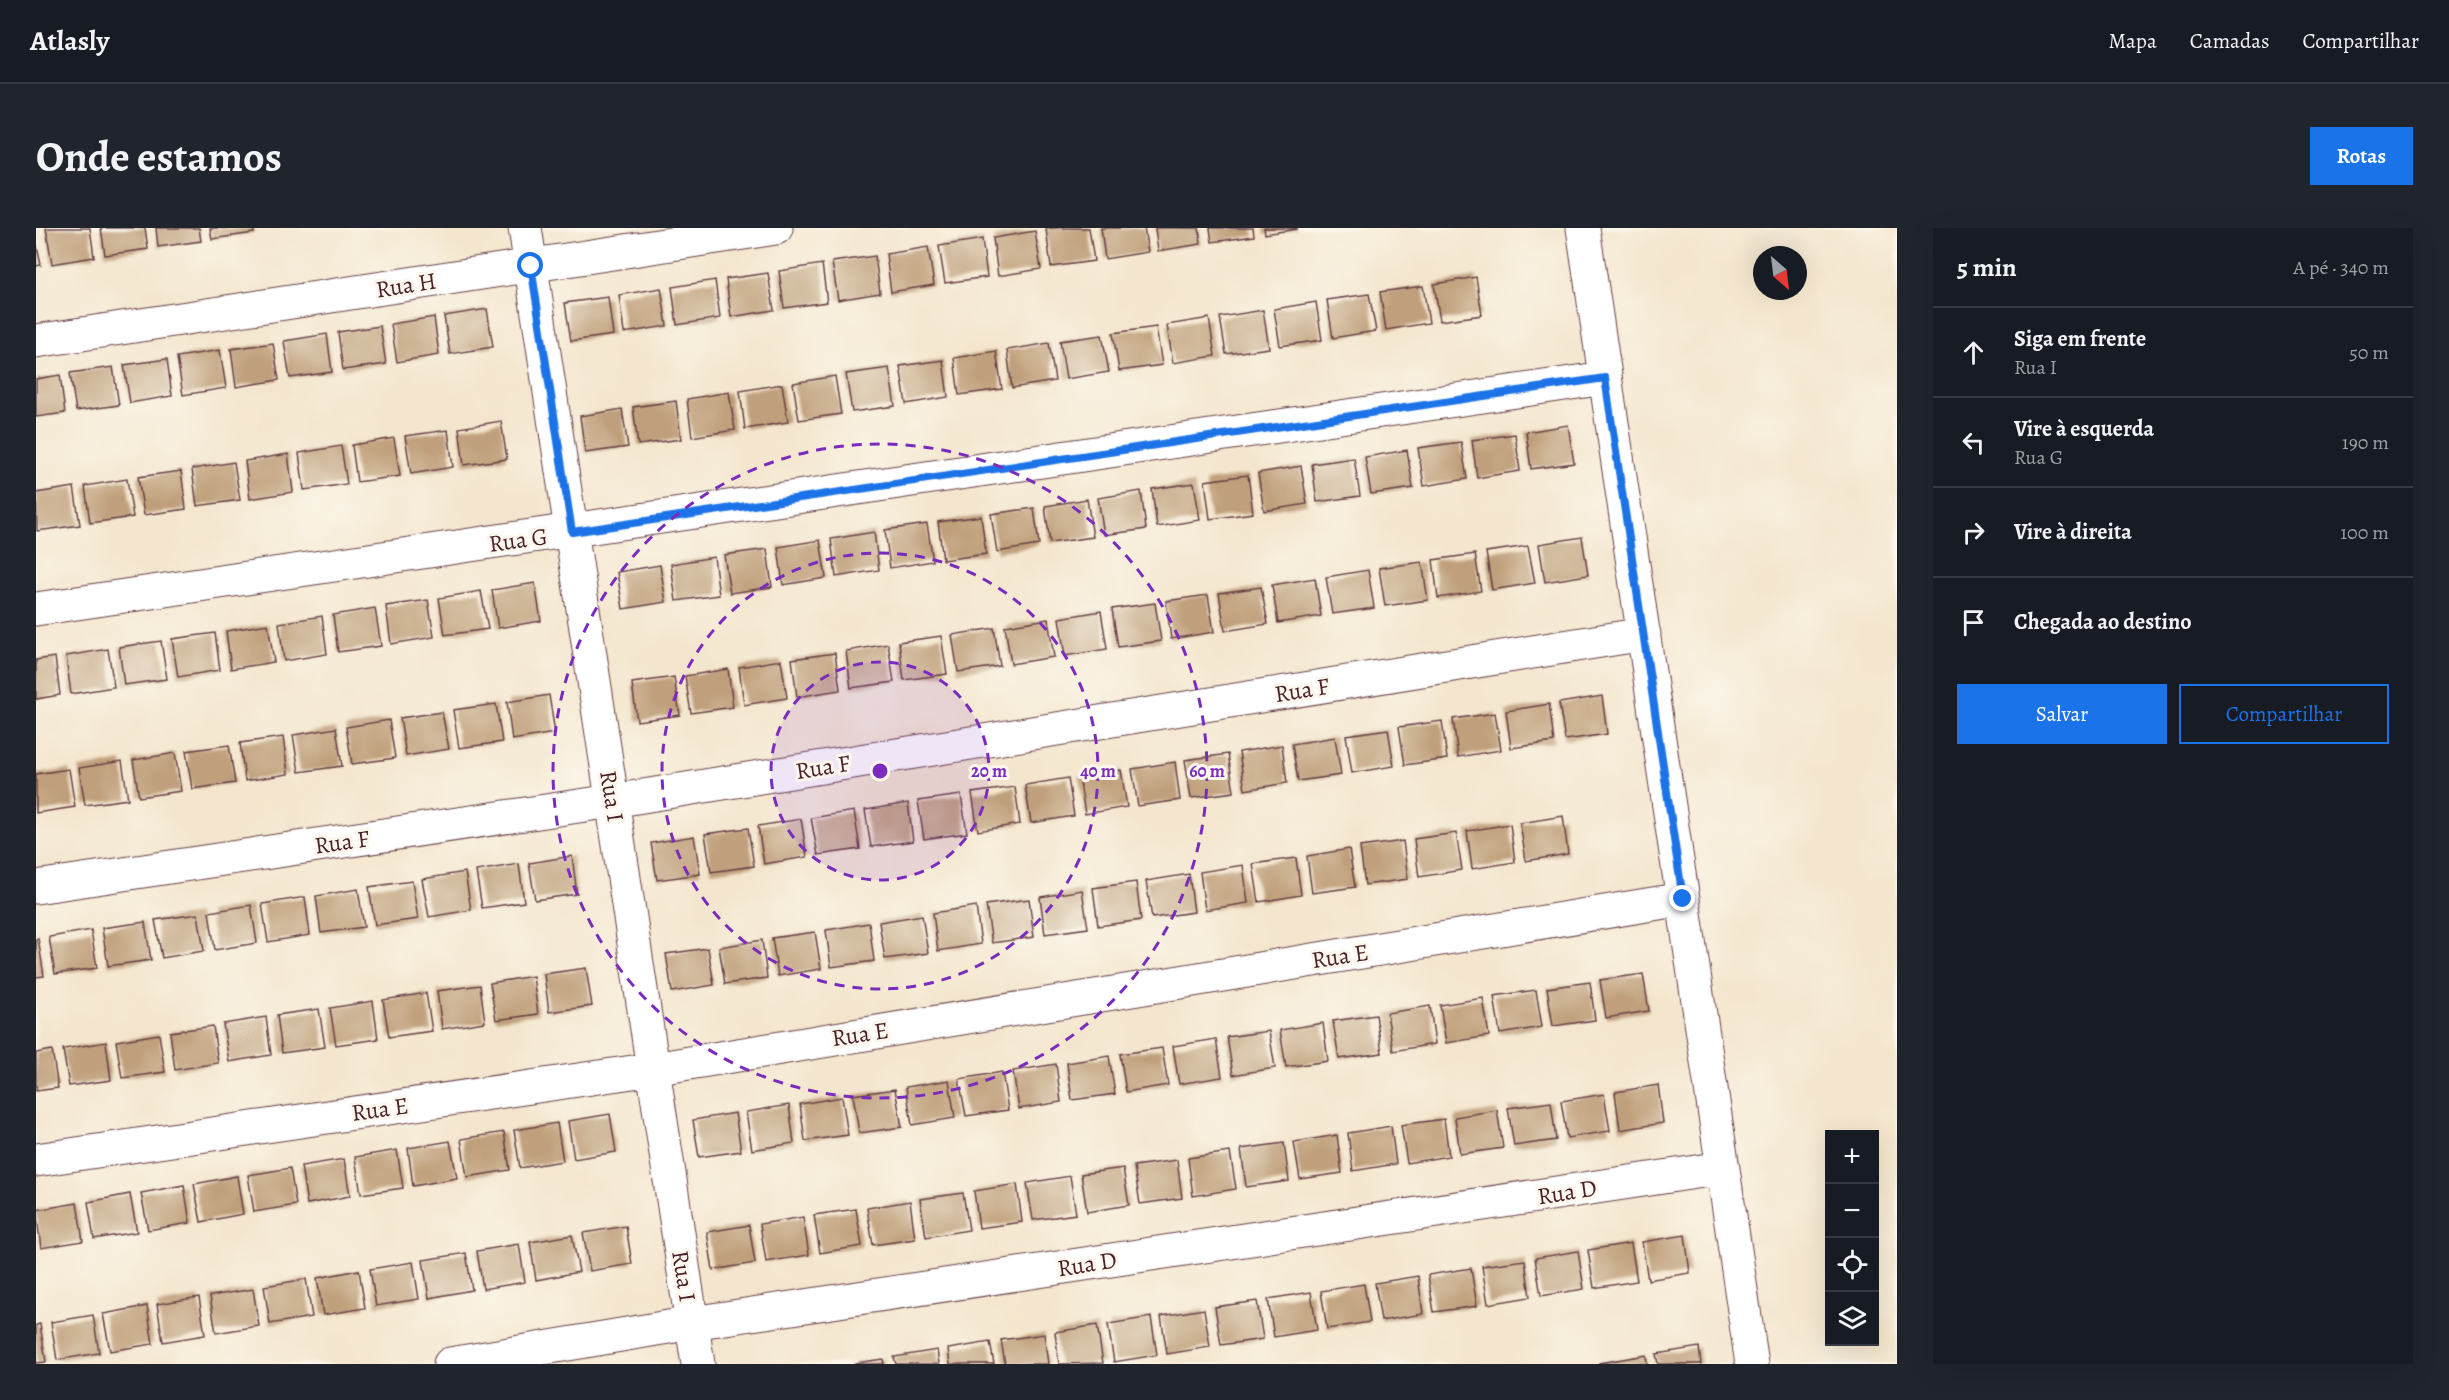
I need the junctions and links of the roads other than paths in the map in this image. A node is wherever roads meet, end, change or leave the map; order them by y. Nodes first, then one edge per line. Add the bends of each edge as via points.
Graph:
1 (525, 228) edge
2 (776, 228) edge
3 (1583, 228) edge
4 (531, 266) junction
5 (36, 341) edge
6 (1605, 378) junction
7 (572, 532) junction
8 (36, 609) edge
9 (1644, 634) junction
10 (612, 801) junction
11 (36, 887) edge
12 (1683, 899) junction
13 (653, 1069) junction
14 (36, 1160) edge
15 (1724, 1168) junction
16 (692, 1323) junction
17 (450, 1364) edge
18 (698, 1364) edge
19 (1752, 1364) edge

1 - 4 street, Rua I
2 - 4 street, Rua H
3 - 6 street
4 - 5 street, Rua H
4 - 7 street, Rua I
6 - 7 street, Rua G
6 - 9 street
7 - 8 street, Rua G
7 - 10 street, Rua I
9 - 10 street, Rua F
9 - 12 street
10 - 11 street, Rua F
10 - 13 street, Rua I
12 - 13 street, Rua E
12 - 15 street
13 - 14 street, Rua E
13 - 16 street, Rua I
15 - 16 street, Rua D
15 - 19 street
16 - 17 street, Rua D
16 - 18 street, Rua I

